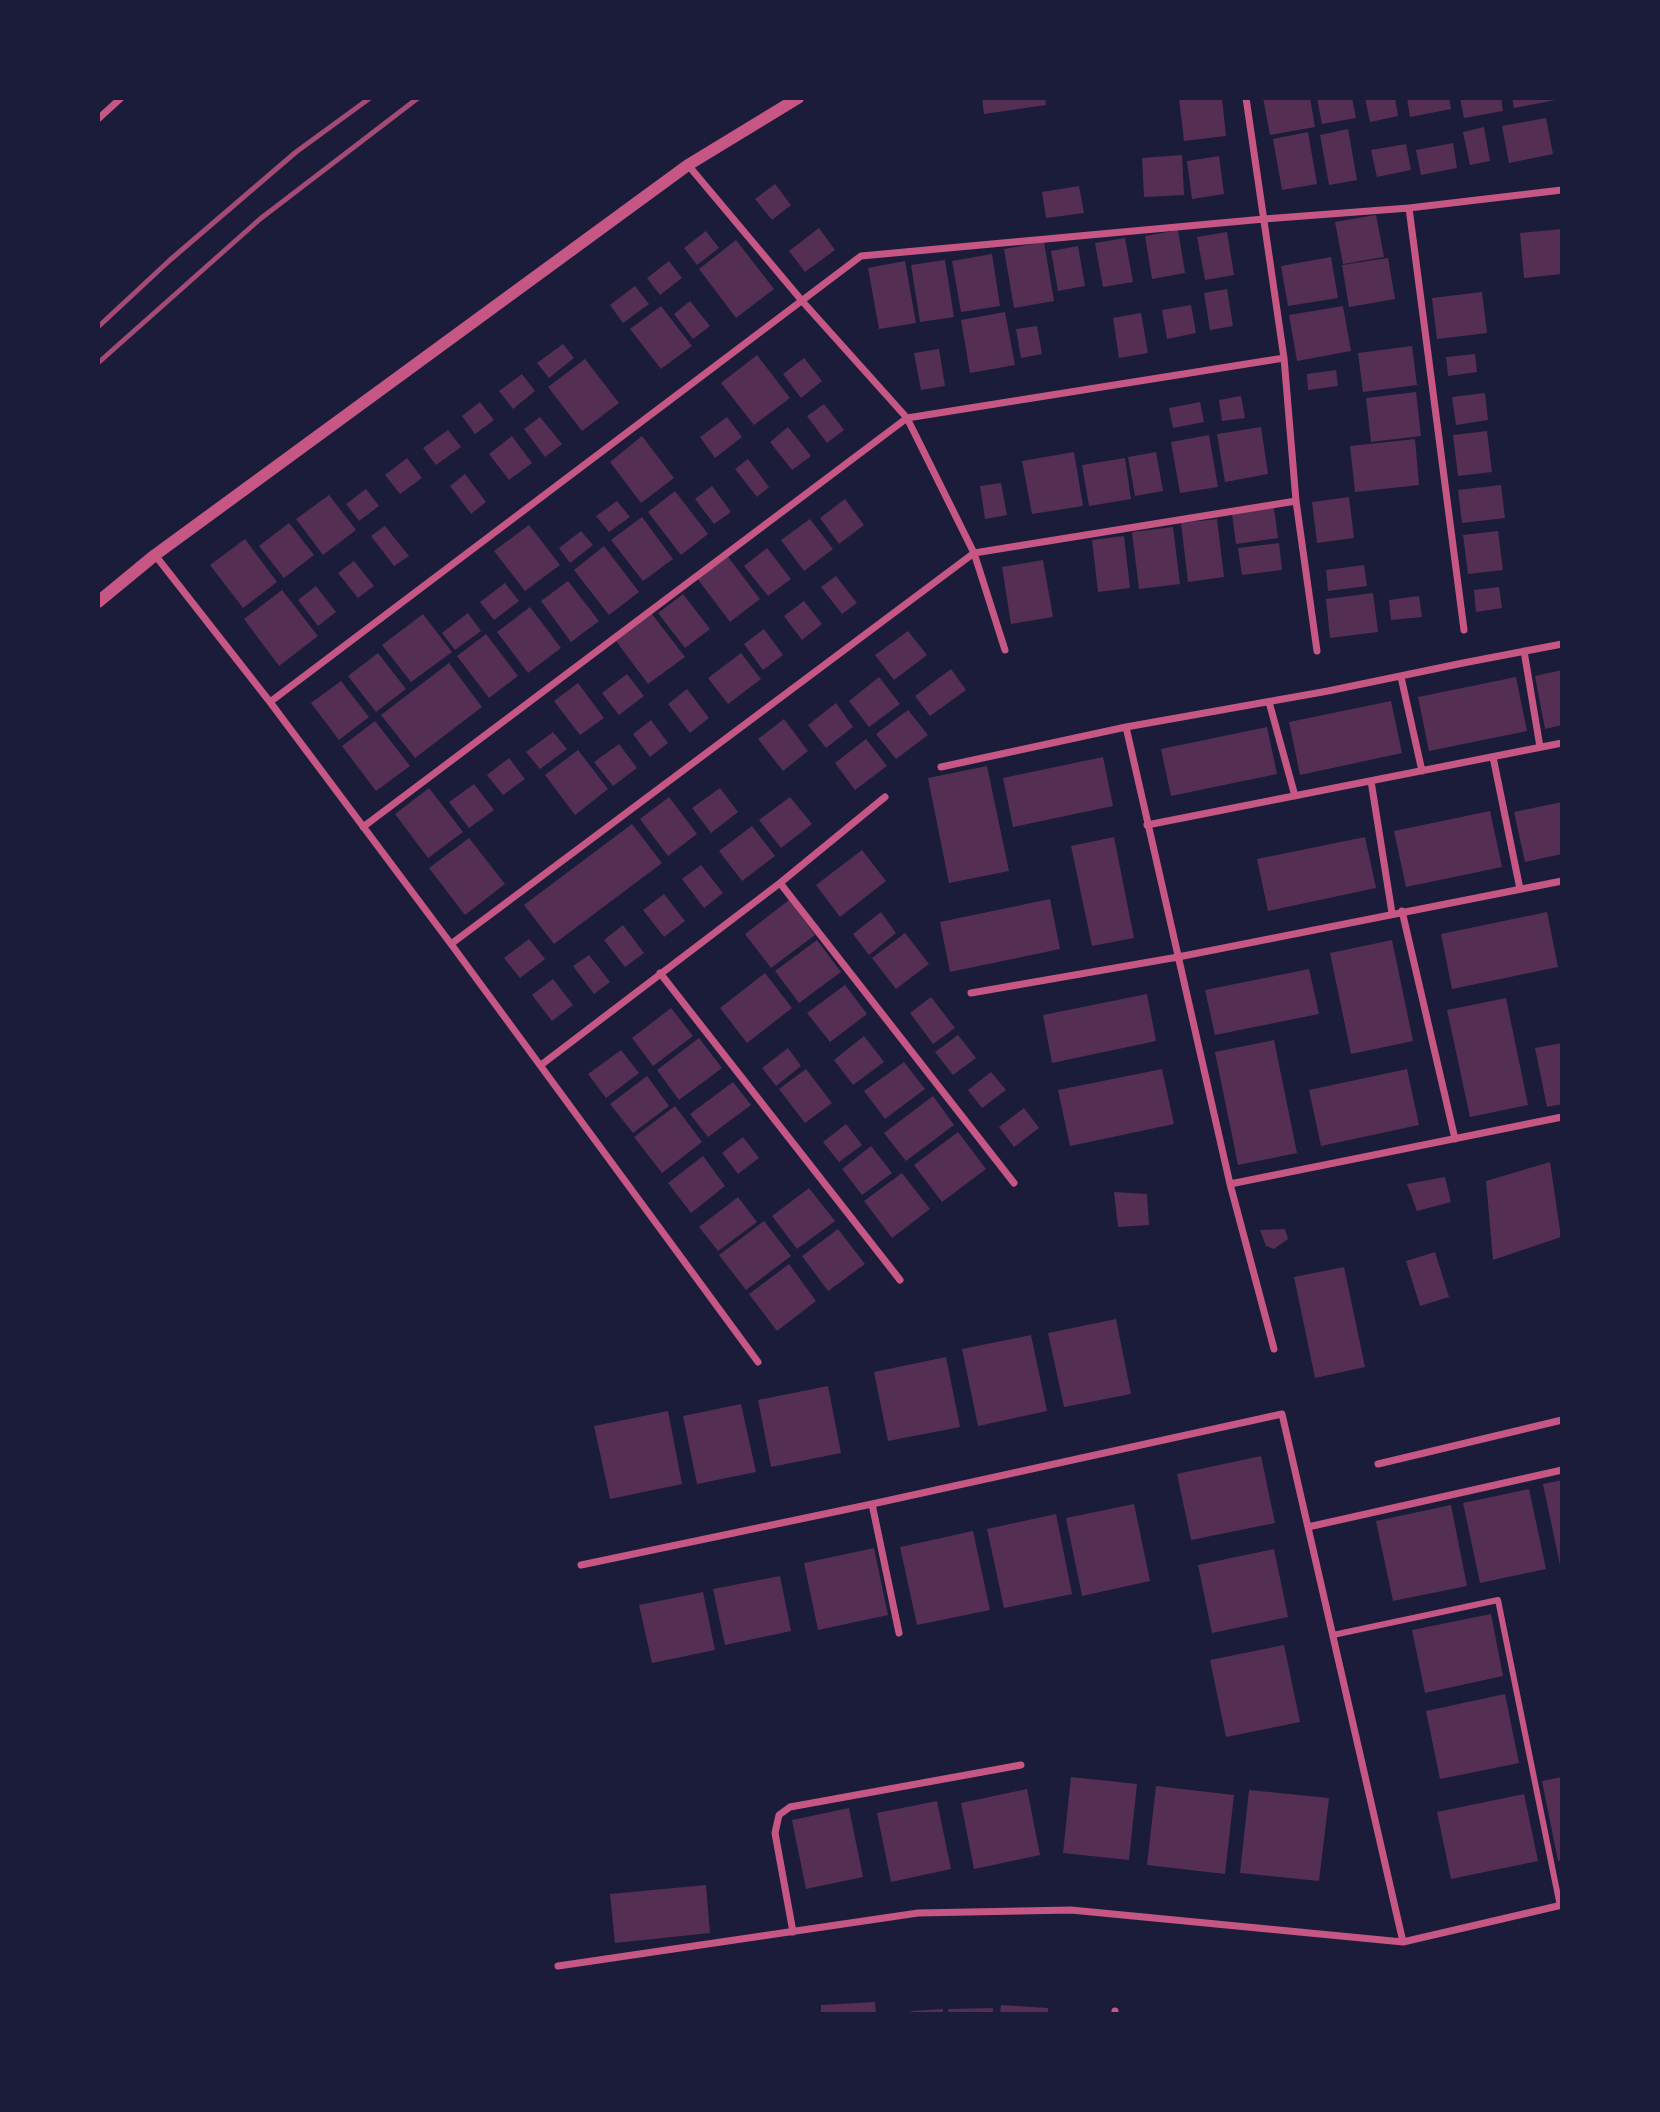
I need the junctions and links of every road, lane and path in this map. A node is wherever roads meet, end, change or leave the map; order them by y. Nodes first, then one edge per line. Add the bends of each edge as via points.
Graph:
1 (121, 98) edge
2 (798, 98) edge
3 (1246, 98) edge
4 (98, 119) edge
5 (688, 165) junction
6 (1562, 190) edge
7 (1409, 208) junction
8 (1264, 219) junction
9 (803, 302) junction
10 (1283, 358) junction
11 (906, 418) junction
12 (1296, 500) junction
13 (974, 553) junction
14 (155, 555) junction
15 (98, 603) edge
16 (1464, 630) dead end
17 (1562, 644) edge
18 (1004, 650) dead end
19 (1317, 651) dead end
20 (1524, 651) junction
21 (1401, 677) junction
22 (270, 702) junction
23 (1269, 702) junction
24 (1125, 727) junction
25 (1562, 743) edge
26 (1540, 747) junction
27 (1493, 757) junction
28 (941, 767) dead end
29 (1422, 771) junction
30 (1371, 781) junction
31 (1294, 796) junction
32 (885, 797) dead end
33 (1147, 825) junction
34 (363, 827) junction
35 (1562, 881) edge
36 (780, 883) junction
37 (1520, 889) junction
38 (1402, 911) junction
39 (1392, 913) junction
40 (451, 944) junction
41 (1178, 957) junction
42 (660, 973) junction
43 (971, 993) dead end
44 (541, 1065) junction
45 (1562, 1117) edge
46 (1455, 1139) junction
47 (1014, 1183) dead end
48 (1230, 1184) junction
49 (900, 1280) dead end
50 (1274, 1349) dead end
51 (758, 1362) dead end
52 (1562, 1420) edge
53 (1378, 1464) dead end
54 (1562, 1470) edge
55 (872, 1504) junction
56 (1308, 1527) junction
57 (581, 1565) dead end
58 (899, 1633) dead end
59 (1334, 1635) junction
60 (1021, 1765) dead end
61 (1561, 1905) edge
62 (793, 1932) junction
63 (1403, 1942) junction
64 (558, 1966) dead end

1 - 4 street
2 - 5 street
3 - 8 street
5 - 9 street
5 - 14 street
6 - 7 street
7 - 8 street
7 - 16 street
8 - 9 street via 861,256
8 - 10 street
9 - 11 street
9 - 22 street
10 - 11 street
10 - 12 street
11 - 13 street
11 - 34 street
12 - 13 street
12 - 19 street
13 - 18 street
13 - 40 street
14 - 15 street
14 - 22 street
17 - 20 street
20 - 21 street
20 - 26 street
21 - 23 street
21 - 29 street
22 - 34 street
23 - 24 street
23 - 31 street
24 - 28 street
24 - 33 street
25 - 26 street
26 - 27 street
27 - 29 street
27 - 37 street
29 - 30 street
30 - 31 street
30 - 39 street
31 - 33 street
32 - 36 street
33 - 41 street
34 - 40 street
35 - 37 street
36 - 42 street
36 - 47 street
37 - 38 street
38 - 39 street
38 - 46 street
39 - 41 street
40 - 44 street
41 - 43 street
41 - 48 street
42 - 44 street
42 - 49 street
44 - 51 street
45 - 46 street
46 - 48 street
48 - 50 street
52 - 53 street
54 - 56 street
55 - 56 street via 1282,1413
55 - 57 street
55 - 58 street
56 - 59 street
59 - 61 street via 1498,1600
59 - 63 street
60 - 62 street via 790,1807 779,1815 775,1833
61 - 63 street
62 - 63 street via 918,1913 1071,1909
62 - 64 street

